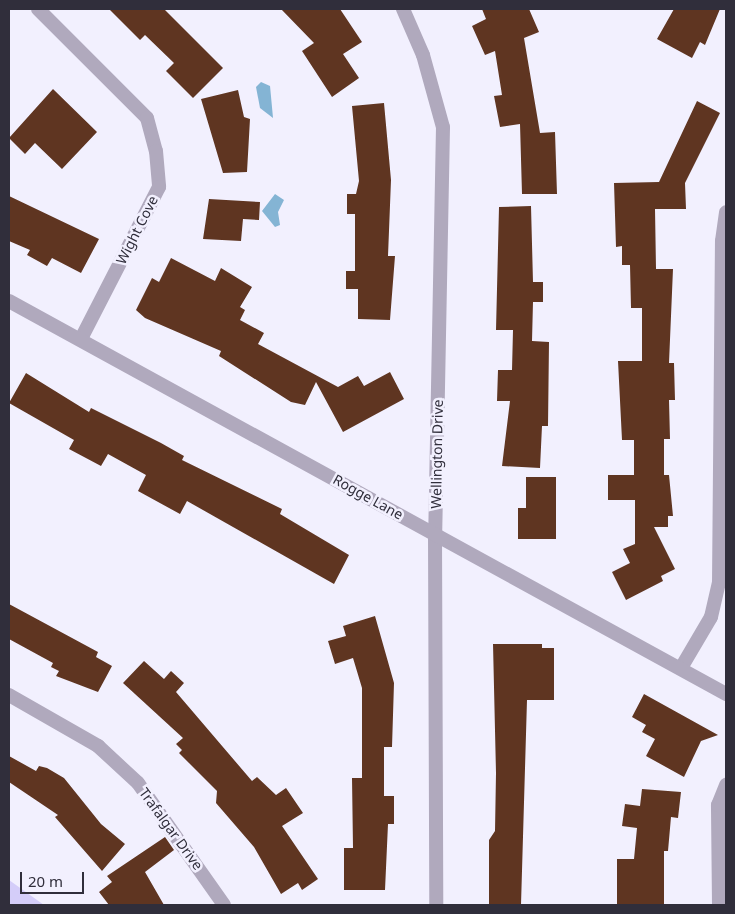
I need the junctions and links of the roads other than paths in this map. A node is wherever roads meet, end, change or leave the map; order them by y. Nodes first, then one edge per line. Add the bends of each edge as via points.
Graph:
1 (38, 9) edge
2 (403, 9) edge
3 (726, 212) edge
4 (9, 301) edge
5 (81, 339) junction
6 (724, 427) edge
7 (435, 535) junction
8 (681, 668) junction
9 (726, 694) edge
10 (9, 695) edge
11 (726, 785) edge
12 (224, 905) edge
13 (436, 905) edge
14 (719, 905) edge

1 - 5 street, Wight Cove via 147,118 156,151 159,187
2 - 7 street, Wellington Drive via 423,54 443,127
3 - 6 street
4 - 5 street, Rogge Lane
5 - 7 street, Rogge Lane
6 - 8 street via 719,584 711,617
7 - 8 street, Rogge Lane
7 - 13 street, Wellington Drive
8 - 9 street, Rogge Lane
10 - 12 street, Trafalgar Drive via 98,746 138,783
11 - 14 street via 718,805

